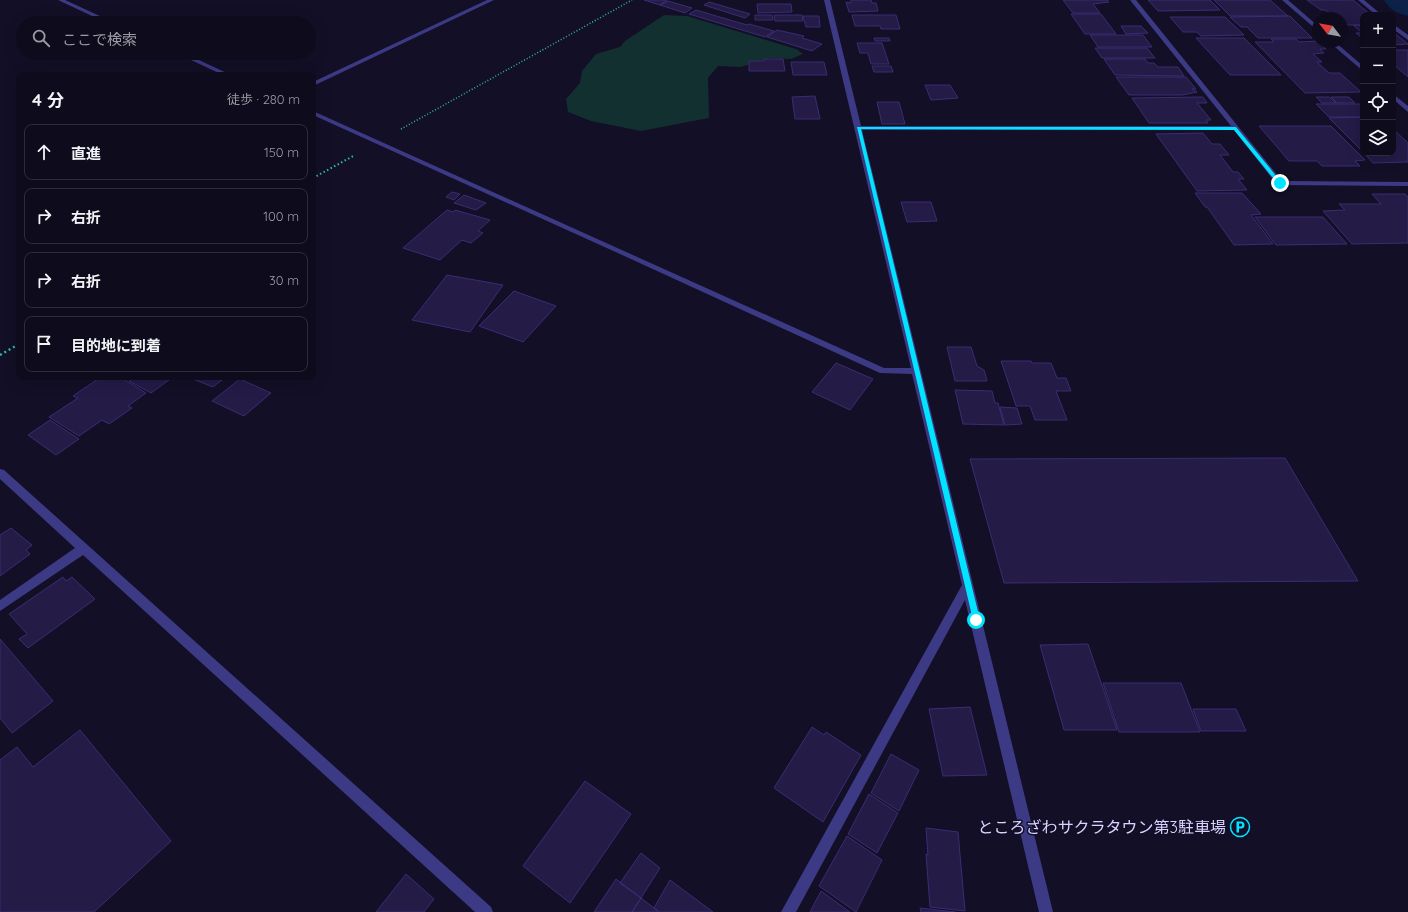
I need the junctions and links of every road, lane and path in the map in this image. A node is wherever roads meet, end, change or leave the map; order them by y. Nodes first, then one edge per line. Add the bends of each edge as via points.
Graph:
1 (60, 0) edge
2 (491, 0) edge
3 (632, 0) edge
4 (828, 0) edge
5 (1132, 0) edge
6 (1285, 0) edge
7 (1361, 0) edge
8 (1375, 12) edge
9 (96, 16) edge
10 (1312, 24) edge
11 (1396, 28) edge
12 (1408, 38) edge
13 (1339, 48) edge
14 (195, 60) edge
15 (1360, 67) edge
16 (221, 72) edge
17 (316, 83) edge
18 (1396, 99) edge
19 (1408, 110) edge
20 (316, 114) edge
21 (858, 128) junction
22 (1236, 128) junction
23 (377, 142) junction
24 (316, 176) edge
25 (1408, 184) edge
26 (16, 346) edge
27 (0, 355) edge
28 (916, 371) junction
29 (0, 473) edge
30 (84, 548) junction
31 (968, 584) junction
32 (0, 606) edge
33 (486, 912) edge
34 (788, 912) edge
35 (1046, 912) edge

1 - 9 street
2 - 17 street
3 - 23 path
4 - 21 street
5 - 22 street
6 - 10 street
7 - 8 street
11 - 12 street
13 - 15 street
14 - 16 street
18 - 19 street
20 - 23 street
21 - 22 street
21 - 28 street
22 - 25 street via 1280,183
23 - 24 path
23 - 28 street via 883,371
26 - 27 path
28 - 31 street
29 - 30 street
30 - 32 street
30 - 33 street
31 - 34 street
31 - 35 street

